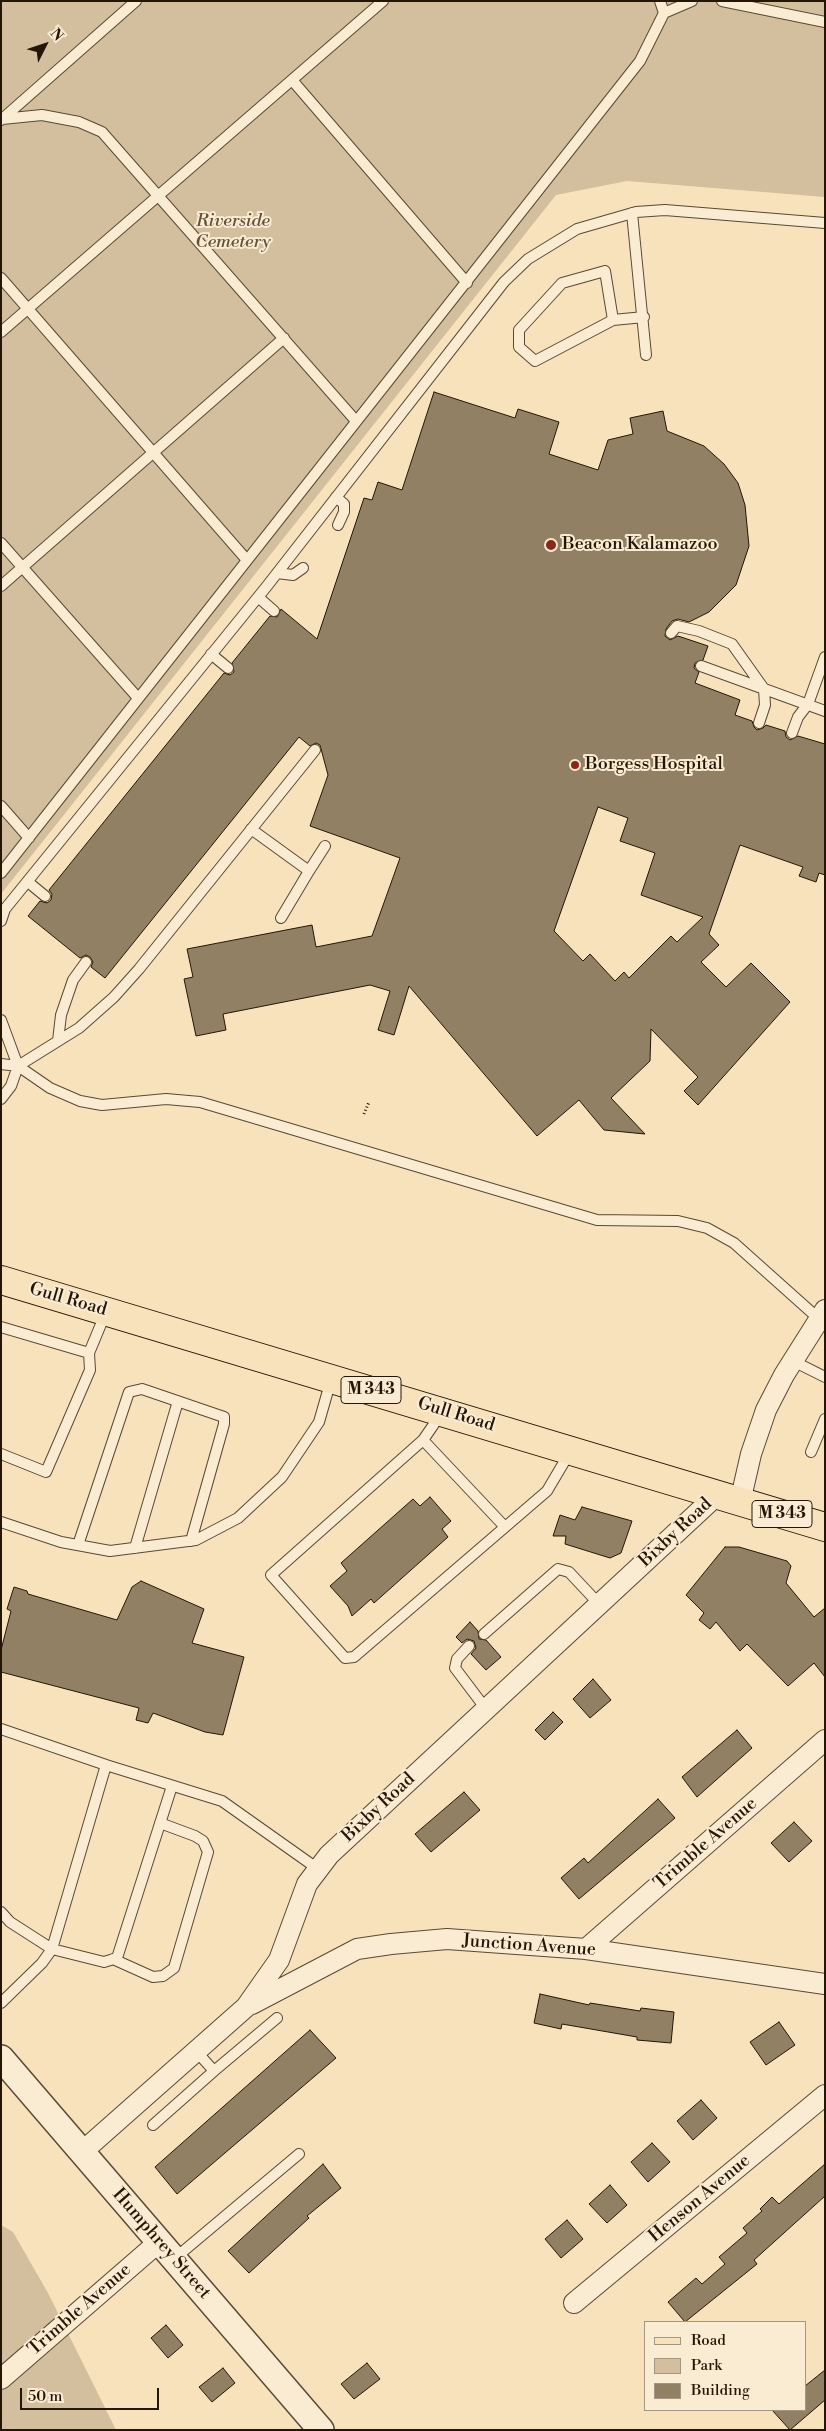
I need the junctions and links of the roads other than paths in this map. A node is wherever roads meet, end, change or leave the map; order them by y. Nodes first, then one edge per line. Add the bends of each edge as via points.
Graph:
1 (136, 1) edge
2 (383, 1) edge
3 (660, 1) edge
4 (692, 1) edge
5 (722, 1) edge
6 (664, 13) junction
7 (825, 22) edge
8 (292, 80) junction
9 (2, 119) edge
10 (158, 196) junction
11 (632, 213) junction
12 (825, 223) edge
13 (1, 278) edge
14 (467, 283) junction
15 (28, 309) junction
16 (644, 317) junction
17 (613, 320) junction
18 (1, 332) edge
19 (284, 338) junction
20 (646, 355) dead end
21 (356, 421) junction
22 (153, 453) junction
23 (336, 497) junction
24 (338, 525) dead end
25 (1, 543) edge
26 (246, 559) junction
27 (22, 567) junction
28 (303, 568) dead end
29 (277, 573) junction
30 (1, 586) edge
31 (258, 597) junction
32 (274, 611) dead end
33 (670, 633) dead end
34 (212, 654) junction
35 (825, 657) edge
36 (701, 666) dead end
37 (228, 668) dead end
38 (764, 689) junction
39 (138, 698) junction
40 (808, 704) junction
41 (825, 711) edge
42 (759, 723) dead end
43 (792, 733) dead end
44 (315, 750) dead end
45 (1, 806) edge
46 (251, 829) junction
47 (29, 838) junction
48 (325, 846) dead end
49 (309, 871) junction
50 (1, 873) edge
51 (28, 882) junction
52 (45, 896) dead end
53 (281, 918) dead end
54 (1, 921) edge
55 (86, 962) dead end
56 (1, 1020) edge
57 (58, 1041) junction
58 (1, 1064) edge
59 (18, 1066) junction
60 (1, 1099) edge
61 (1, 1280) edge
62 (106, 1311) junction
63 (822, 1315) edge
64 (1, 1327) edge
65 (89, 1353) junction
66 (793, 1361) junction
67 (825, 1377) edge
68 (332, 1378) junction
69 (178, 1402) junction
70 (443, 1411) junction
71 (825, 1419) edge
72 (423, 1440) junction
73 (572, 1450) junction
74 (811, 1452) dead end
75 (1, 1454) edge
76 (729, 1498) junction
77 (1, 1522) edge
78 (505, 1527) junction
79 (825, 1527) edge
80 (191, 1540) junction
81 (78, 1545) junction
82 (135, 1548) junction
83 (599, 1604) junction
84 (484, 1634) dead end
85 (469, 1646) dead end
86 (486, 1709) junction
87 (1, 1729) edge
88 (825, 1740) edge
89 (106, 1765) junction
90 (172, 1786) junction
91 (160, 1823) junction
92 (318, 1869) junction
93 (1, 1912) edge
94 (52, 1949) junction
95 (586, 1949) junction
96 (113, 1960) junction
97 (825, 1984) edge
98 (1, 2004) edge
99 (246, 2007) junction
100 (276, 2018) dead end
101 (196, 2051) junction
102 (1, 2058) edge
103 (214, 2071) junction
104 (825, 2095) edge
105 (153, 2125) dead end
106 (82, 2152) junction
107 (299, 2154) dead end
108 (167, 2250) junction
109 (574, 2303) dead end
110 (1, 2379) edge
111 (321, 2430) edge

1 - 9 lane
2 - 8 lane
3 - 6 lane
4 - 6 lane
5 - 7 lane
6 - 14 lane via 640,61
8 - 10 lane
8 - 14 lane
9 - 10 lane via 42,115 79,122 102,132
10 - 15 lane
10 - 19 lane
11 - 12 lane via 665,210
11 - 16 lane
11 - 23 lane via 577,229 528,259 504,282
13 - 15 lane
14 - 21 lane
15 - 18 lane
15 - 22 lane
16 - 17 lane
16 - 20 lane
17 - 17 lane via 535,362 519,347 519,330 562,283 605,271
19 - 21 lane
19 - 22 lane
21 - 26 lane
22 - 26 lane
22 - 27 lane
23 - 24 lane via 344,504
23 - 29 lane
25 - 27 lane
26 - 39 lane
27 - 30 lane
27 - 39 lane
28 - 29 lane via 292,575
29 - 31 lane
31 - 32 lane
31 - 34 lane
33 - 38 lane via 677,626 732,644
34 - 37 lane
34 - 51 lane
35 - 40 lane
36 - 38 lane
38 - 40 lane
38 - 42 lane via 766,705
39 - 47 lane
40 - 41 lane
40 - 43 lane
44 - 46 lane
45 - 47 lane
46 - 49 lane
46 - 57 lane via 114,997 79,1028
47 - 50 lane
48 - 49 lane
49 - 53 lane
51 - 52 lane
51 - 54 lane via 6,909
55 - 57 lane via 73,980 61,1014
56 - 59 lane
57 - 59 lane
58 - 59 lane
59 - 60 lane via 11,1086
59 - 63 lane via 50,1088 80,1101 102,1105 166,1099 200,1102 597,1220 678,1222 707,1228 734,1243
61 - 62 main road, Gull Road / M 343
62 - 65 lane
62 - 68 main road, Gull Road / M 343
63 - 66 street
64 - 65 lane
65 - 75 lane via 90,1370 46,1472
66 - 67 lane
66 - 76 street via 766,1410 751,1454
68 - 70 main road, Gull Road / M 343
68 - 80 lane via 318,1422 282,1477 238,1518
69 - 80 lane via 224,1417
69 - 81 lane via 142,1389 129,1392
69 - 82 lane
70 - 72 lane
70 - 73 main road, Gull Road / M 343
71 - 74 lane
72 - 78 lane
72 - 78 lane via 271,1575 344,1658 354,1657
73 - 76 main road, Gull Road / M 343
73 - 78 lane via 546,1491
76 - 79 main road, Gull Road / M 343
76 - 83 street, Bixby Road
77 - 81 lane
80 - 82 lane
81 - 82 lane via 110,1551
83 - 84 lane via 569,1572 558,1569
83 - 86 street, Bixby Road
85 - 86 lane via 457,1659 455,1668
86 - 92 street, Bixby Road via 357,1827
87 - 89 lane
88 - 95 street, Trimble Avenue
89 - 90 lane
89 - 94 lane
90 - 91 lane
90 - 92 lane via 222,1801
91 - 96 lane via 117,1958
91 - 96 lane via 195,1836 203,1841 208,1852 174,1968 163,1976 153,1977
92 - 99 street, Bixby Road via 300,1898 280,1960
93 - 94 lane via 10,1922
94 - 96 lane via 104,1962
94 - 98 lane via 42,1964
95 - 97 street, Junction Avenue
95 - 99 street, Junction Avenue via 447,1939 358,1949
99 - 101 street, Bixby Road
100 - 103 lane
101 - 103 lane
101 - 106 street, Bixby Road
102 - 106 street, Humphrey Street
103 - 105 lane
104 - 109 street, Henson Avenue
106 - 108 street, Humphrey Street
107 - 108 lane
108 - 110 street, Trimble Avenue
108 - 111 street, Humphrey Street

